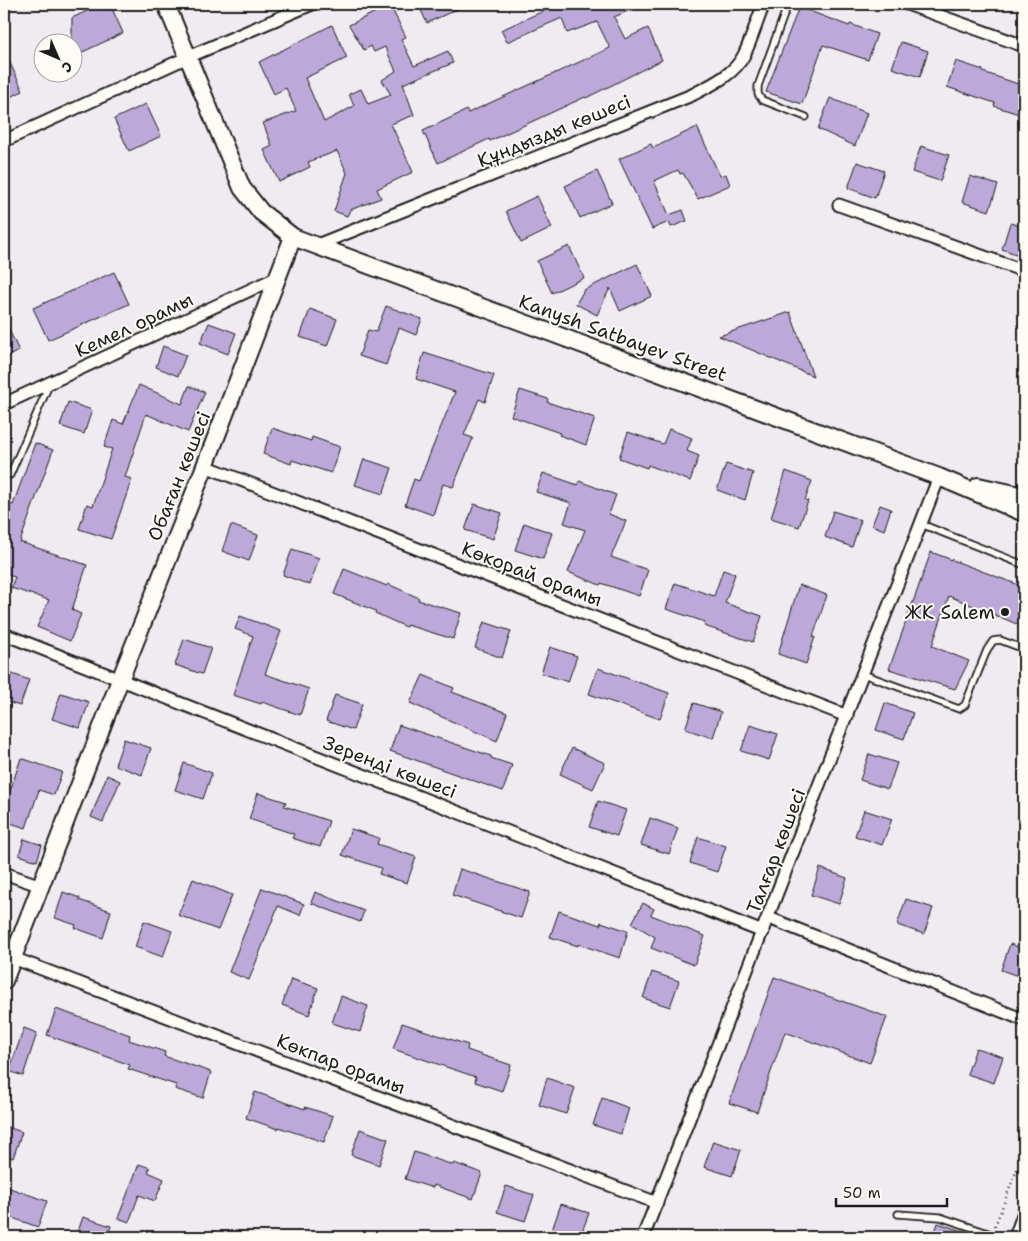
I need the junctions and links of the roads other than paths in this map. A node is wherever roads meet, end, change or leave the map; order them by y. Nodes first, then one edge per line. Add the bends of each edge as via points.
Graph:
1 (166, 4) edge
2 (312, 4) edge
3 (764, 4) edge
4 (788, 4) edge
5 (906, 4) edge
6 (1024, 46) edge
7 (188, 57) junction
8 (806, 117) dead end
9 (4, 141) edge
10 (839, 205) dead end
11 (293, 237) junction
12 (317, 246) junction
13 (1024, 271) edge
14 (278, 277) junction
15 (50, 383) junction
16 (4, 404) edge
17 (205, 466) junction
18 (10, 476) dead end
19 (939, 477) junction
20 (1024, 496) edge
21 (1024, 513) edge
22 (921, 524) junction
23 (1024, 565) edge
24 (4, 634) edge
25 (1024, 649) edge
26 (863, 674) junction
27 (120, 680) junction
28 (847, 716) junction
29 (4, 873) edge
30 (41, 886) junction
31 (768, 918) junction
32 (763, 932) junction
33 (13, 958) junction
34 (4, 981) edge
35 (1024, 1020) edge
36 (657, 1203) junction
37 (1024, 1212) edge
38 (898, 1214) dead end
39 (643, 1237) edge
40 (1000, 1237) edge
41 (1015, 1237) edge

1 - 7 street
2 - 7 street
3 - 12 street, Құндызды көшесі via 744,56 717,82 692,95
4 - 8 lane via 758,86 758,94 762,100
5 - 6 street
7 - 9 street
7 - 11 street via 242,188 260,212
10 - 13 street
11 - 12 street, Kanysh Satbayev Street
11 - 14 street, Обаған көшесі
12 - 19 street, Kanysh Satbayev Street
14 - 15 street, Кемел орамы
14 - 17 street, Обаған көшесі
15 - 16 street, Кемел орамы
15 - 18 lane
17 - 27 street, Обаған көшесі
17 - 28 street, Көкорай орамы
19 - 20 street, Kanysh Satbayev Street
19 - 21 street, Kanysh Satbayev Street
19 - 22 street, Талғар көшесі
22 - 23 lane
22 - 26 street, Талғар көшесі
24 - 27 street, Зеренді көшесі
25 - 26 lane via 1000,640 993,642 965,705 959,709
26 - 28 street, Талғар көшесі
27 - 30 street, Обаған көшесі
27 - 32 street, Зеренді көшесі
28 - 31 street, Талғар көшесі
29 - 30 street
30 - 33 street, Обаған көшесі
31 - 32 street, Талғар көшесі
31 - 35 street
32 - 36 street, Талғар көшесі
33 - 34 street, Обаған көшесі
33 - 36 street, Көкпар орамы
36 - 39 street, Талғар көшесі
37 - 41 street
38 - 40 lane via 940,1217

